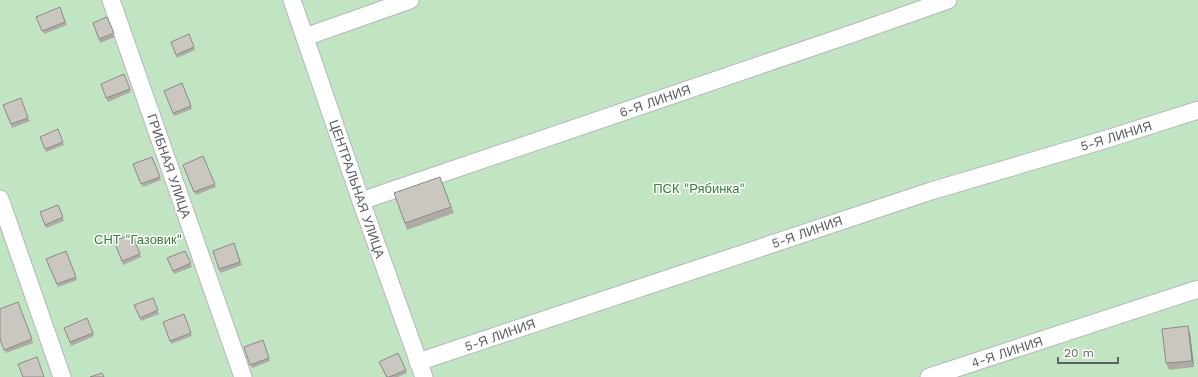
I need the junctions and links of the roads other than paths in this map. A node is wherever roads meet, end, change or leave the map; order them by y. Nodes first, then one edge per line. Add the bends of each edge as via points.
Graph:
1 (111, 0) edge
2 (292, 0) edge
3 (410, 0) edge
4 (948, 0) edge
5 (305, 37) junction
6 (1198, 110) edge
7 (0, 198) edge
8 (361, 201) junction
9 (1198, 289) edge
10 (421, 370) edge
11 (62, 377) edge
12 (243, 377) edge
13 (929, 377) edge

1 - 12 street, ГРИБНАЯ УЛИЦА
2 - 5 street, ЦЕНТРАЛЬНАЯ УЛИЦА
3 - 5 street
4 - 8 street, 6-Я ЛИНИЯ
5 - 8 street, ЦЕНТРАЛЬНАЯ УЛИЦА
6 - 10 street, 5-Я ЛИНИЯ via 931,191
7 - 11 street
8 - 10 street, ЦЕНТРАЛЬНАЯ УЛИЦА
9 - 13 street, 4-Я ЛИНИЯ

